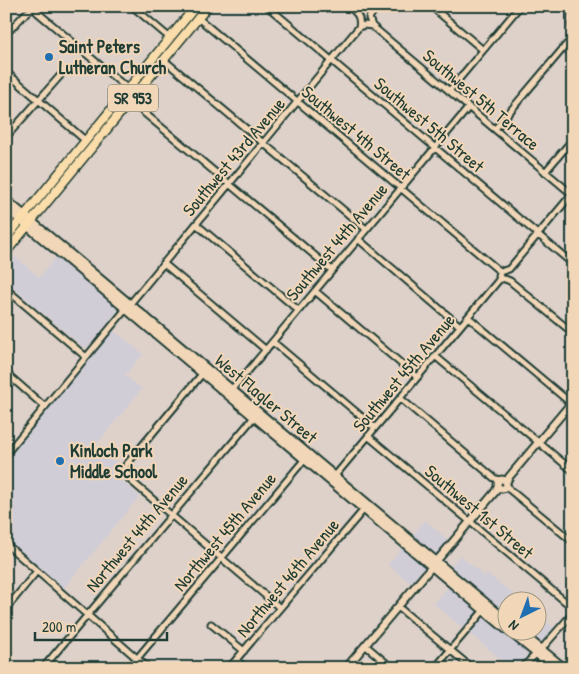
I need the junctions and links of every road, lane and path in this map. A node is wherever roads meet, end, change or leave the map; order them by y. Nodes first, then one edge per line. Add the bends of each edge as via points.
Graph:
1 (132, 6) edge
2 (196, 6) edge
3 (267, 6) edge
4 (349, 6) edge
5 (377, 6) edge
6 (431, 6) edge
7 (572, 6) edge
8 (206, 8) edge
9 (515, 8) edge
10 (32, 9) edge
11 (198, 18) junction
12 (365, 20) junction
13 (6, 34) edge
14 (170, 38) junction
15 (573, 38) edge
16 (483, 50) junction
17 (164, 60) junction
18 (332, 61) junction
19 (6, 72) edge
20 (60, 76) dead end
21 (129, 88) junction
22 (450, 90) junction
23 (39, 100) junction
24 (130, 101) junction
25 (298, 102) junction
26 (469, 107) junction
27 (97, 127) junction
28 (495, 129) junction
29 (6, 137) edge
30 (573, 139) edge
31 (86, 141) junction
32 (264, 143) junction
33 (93, 147) junction
34 (435, 148) junction
35 (82, 159) junction
36 (545, 172) junction
37 (230, 184) junction
38 (400, 188) junction
39 (572, 194) edge
40 (6, 200) edge
41 (6, 208) edge
42 (26, 221) junction
43 (196, 224) junction
44 (366, 229) junction
45 (537, 234) junction
46 (6, 238) edge
47 (358, 240) junction
48 (6, 252) edge
49 (163, 263) junction
50 (573, 264) edge
51 (332, 270) junction
52 (504, 275) junction
53 (6, 289) edge
54 (315, 291) junction
55 (128, 307) junction
56 (298, 310) junction
57 (468, 317) junction
58 (460, 326) junction
59 (573, 333) edge
60 (272, 342) junction
61 (266, 350) junction
62 (435, 356) junction
63 (86, 357) junction
64 (6, 373) edge
65 (202, 374) junction
66 (418, 377) junction
67 (228, 392) junction
68 (400, 398) junction
69 (572, 403) edge
70 (45, 406) junction
71 (254, 417) junction
72 (266, 419) junction
73 (375, 428) junction
74 (368, 436) junction
75 (538, 442) junction
76 (6, 454) edge
77 (304, 460) junction
78 (573, 471) edge
79 (332, 479) junction
80 (502, 484) junction
81 (366, 507) junction
82 (171, 514) junction
83 (470, 522) junction
84 (573, 542) edge
85 (6, 544) edge
86 (221, 558) junction
87 (434, 565) junction
88 (37, 571) junction
89 (398, 606) junction
90 (280, 608) junction
91 (573, 608) edge
92 (6, 609) edge
93 (484, 610) junction
94 (496, 612) edge
95 (573, 613) edge
96 (87, 614) junction
97 (496, 620) edge
98 (211, 624) dead end
99 (525, 642) edge
100 (529, 642) edge
101 (365, 645) junction
102 (450, 650) junction
103 (244, 651) junction
104 (538, 651) junction
105 (137, 658) junction
106 (236, 660) junction
107 (43, 668) edge
108 (129, 668) edge
109 (148, 668) edge
110 (229, 668) edge
111 (246, 668) edge
112 (346, 668) edge
113 (392, 668) edge
114 (435, 668) edge
115 (472, 668) edge
116 (522, 668) edge
117 (554, 668) edge
118 (564, 668) edge

1 - 14 street
2 - 14 main road, SR 953
3 - 18 street, Southwest 5th Street
4 - 12 street, Southwest 5th Terrace
5 - 12 street, Southwest 43rd Avenue
6 - 16 street
7 - 15 street
8 - 11 main road, SR 953
9 - 16 street
10 - 13 street
10 - 21 street
11 - 17 main road, SR 953
11 - 25 street, Southwest 4th Street
12 - 18 street, Southwest 43rd Avenue
12 - 22 street, Southwest 5th Terrace
14 - 21 main road, SR 953
15 - 28 street
16 - 22 street
17 - 24 main road, SR 953
17 - 32 street
18 - 25 street, Southwest 43rd Avenue
18 - 34 street, Southwest 5th Street
19 - 23 street
20 - 23 street
21 - 24 main road
21 - 27 main road, SR 953
22 - 26 street, Southwest 5th Terrace
23 - 29 street
23 - 31 street
24 - 33 main road, SR 953
24 - 37 street
25 - 32 street, Southwest 43rd Avenue
25 - 38 street, Southwest 4th Street
26 - 28 street, Southwest 5th Terrace
26 - 34 street, Southwest 44th Avenue
27 - 31 main road, SR 953
27 - 33 main road
28 - 36 street, Southwest 5th Terrace
30 - 36 street
31 - 35 main road
31 - 42 main road, SR 953
32 - 37 street, Southwest 43rd Avenue
32 - 44 street
33 - 35 main road, SR 953
34 - 38 street, Southwest 44th Avenue
34 - 45 street, Southwest 5th Street
35 - 42 main road, SR 953
36 - 39 street, Southwest 5th Terrace
37 - 43 street, Southwest 43rd Avenue
37 - 51 street
38 - 44 street, Southwest 44th Avenue
38 - 52 street, Southwest 4th Street
39 - 45 street, Southwest 45th Avenue
40 - 42 main road, West Flagler Street
41 - 42 main road, West Flagler Street
42 - 46 main road, SR 953
42 - 48 main road, SR 953
42 - 55 main road, West Flagler Street
43 - 49 street, Southwest 43rd Avenue
43 - 56 street
44 - 47 street, Southwest 44th Avenue
45 - 50 street, Southwest 5th Street
45 - 52 street, Southwest 45th Avenue
47 - 51 street, Southwest 44th Avenue
47 - 58 street
49 - 55 street, Southwest 43rd Avenue
49 - 61 street
51 - 54 street, Southwest 44th Avenue
52 - 57 street, Southwest 45th Avenue
52 - 59 street, Southwest 4th Street
53 - 63 street
54 - 56 street, Southwest 44th Avenue
54 - 66 street
55 - 63 street, Southwest 43rd Avenue
55 - 65 main road, West Flagler Street
55 - 67 main road, West Flagler Street
56 - 60 street, Southwest 44th Avenue
57 - 58 street, Southwest 45th Avenue
57 - 69 street
58 - 62 street, Southwest 45th Avenue
60 - 61 street, Southwest 44th Avenue
60 - 73 street
61 - 67 street, Southwest 44th Avenue
62 - 66 street, Southwest 45th Avenue
62 - 75 street
63 - 70 street, Southwest 43rd Avenue
64 - 70 street
65 - 67 main road, West Flagler Street
65 - 82 street via 124,471 130,480
66 - 68 street, Southwest 45th Avenue
67 - 71 main road, West Flagler Street
67 - 72 main road, West Flagler Street
68 - 73 street, Southwest 45th Avenue
68 - 80 street
69 - 75 street
70 - 76 street, Southwest 43rd Avenue
71 - 72 main road
71 - 77 main road, West Flagler Street
71 - 82 street, Northwest 44th Avenue
72 - 79 main road, West Flagler Street
73 - 74 street, Southwest 45th Avenue
74 - 79 street, Southwest 45th Avenue
74 - 83 street, Southwest 1st Street
75 - 78 street
75 - 80 street
77 - 79 main road, West Flagler Street
77 - 86 street, Northwest 45th Avenue
79 - 81 main road, West Flagler Street
80 - 83 street
80 - 84 street
81 - 87 main road, West Flagler Street
81 - 90 street, Northwest 46th Avenue
82 - 86 street
82 - 96 street, Northwest 44th Avenue
83 - 87 street
83 - 91 street, Southwest 1st Street
85 - 88 street
86 - 90 street
86 - 105 street, Northwest 45th Avenue
87 - 89 street
87 - 93 main road, West Flagler Street
87 - 94 main road, West Flagler Street
88 - 92 street
88 - 96 street
89 - 101 street
89 - 102 street
90 - 103 street, Northwest 46th Avenue
93 - 97 main road, West Flagler Street
93 - 102 street
95 - 104 street
96 - 105 street
96 - 107 street, Northwest 44th Avenue
98 - 103 street
99 - 104 main road
100 - 104 main road
101 - 112 street
101 - 113 street
102 - 114 street
102 - 115 street
103 - 106 street, Northwest 46th Avenue
104 - 116 street
104 - 117 main road
104 - 118 main road
105 - 108 street, Northwest 45th Avenue
105 - 109 street
106 - 110 street, Northwest 46th Avenue
106 - 111 street

